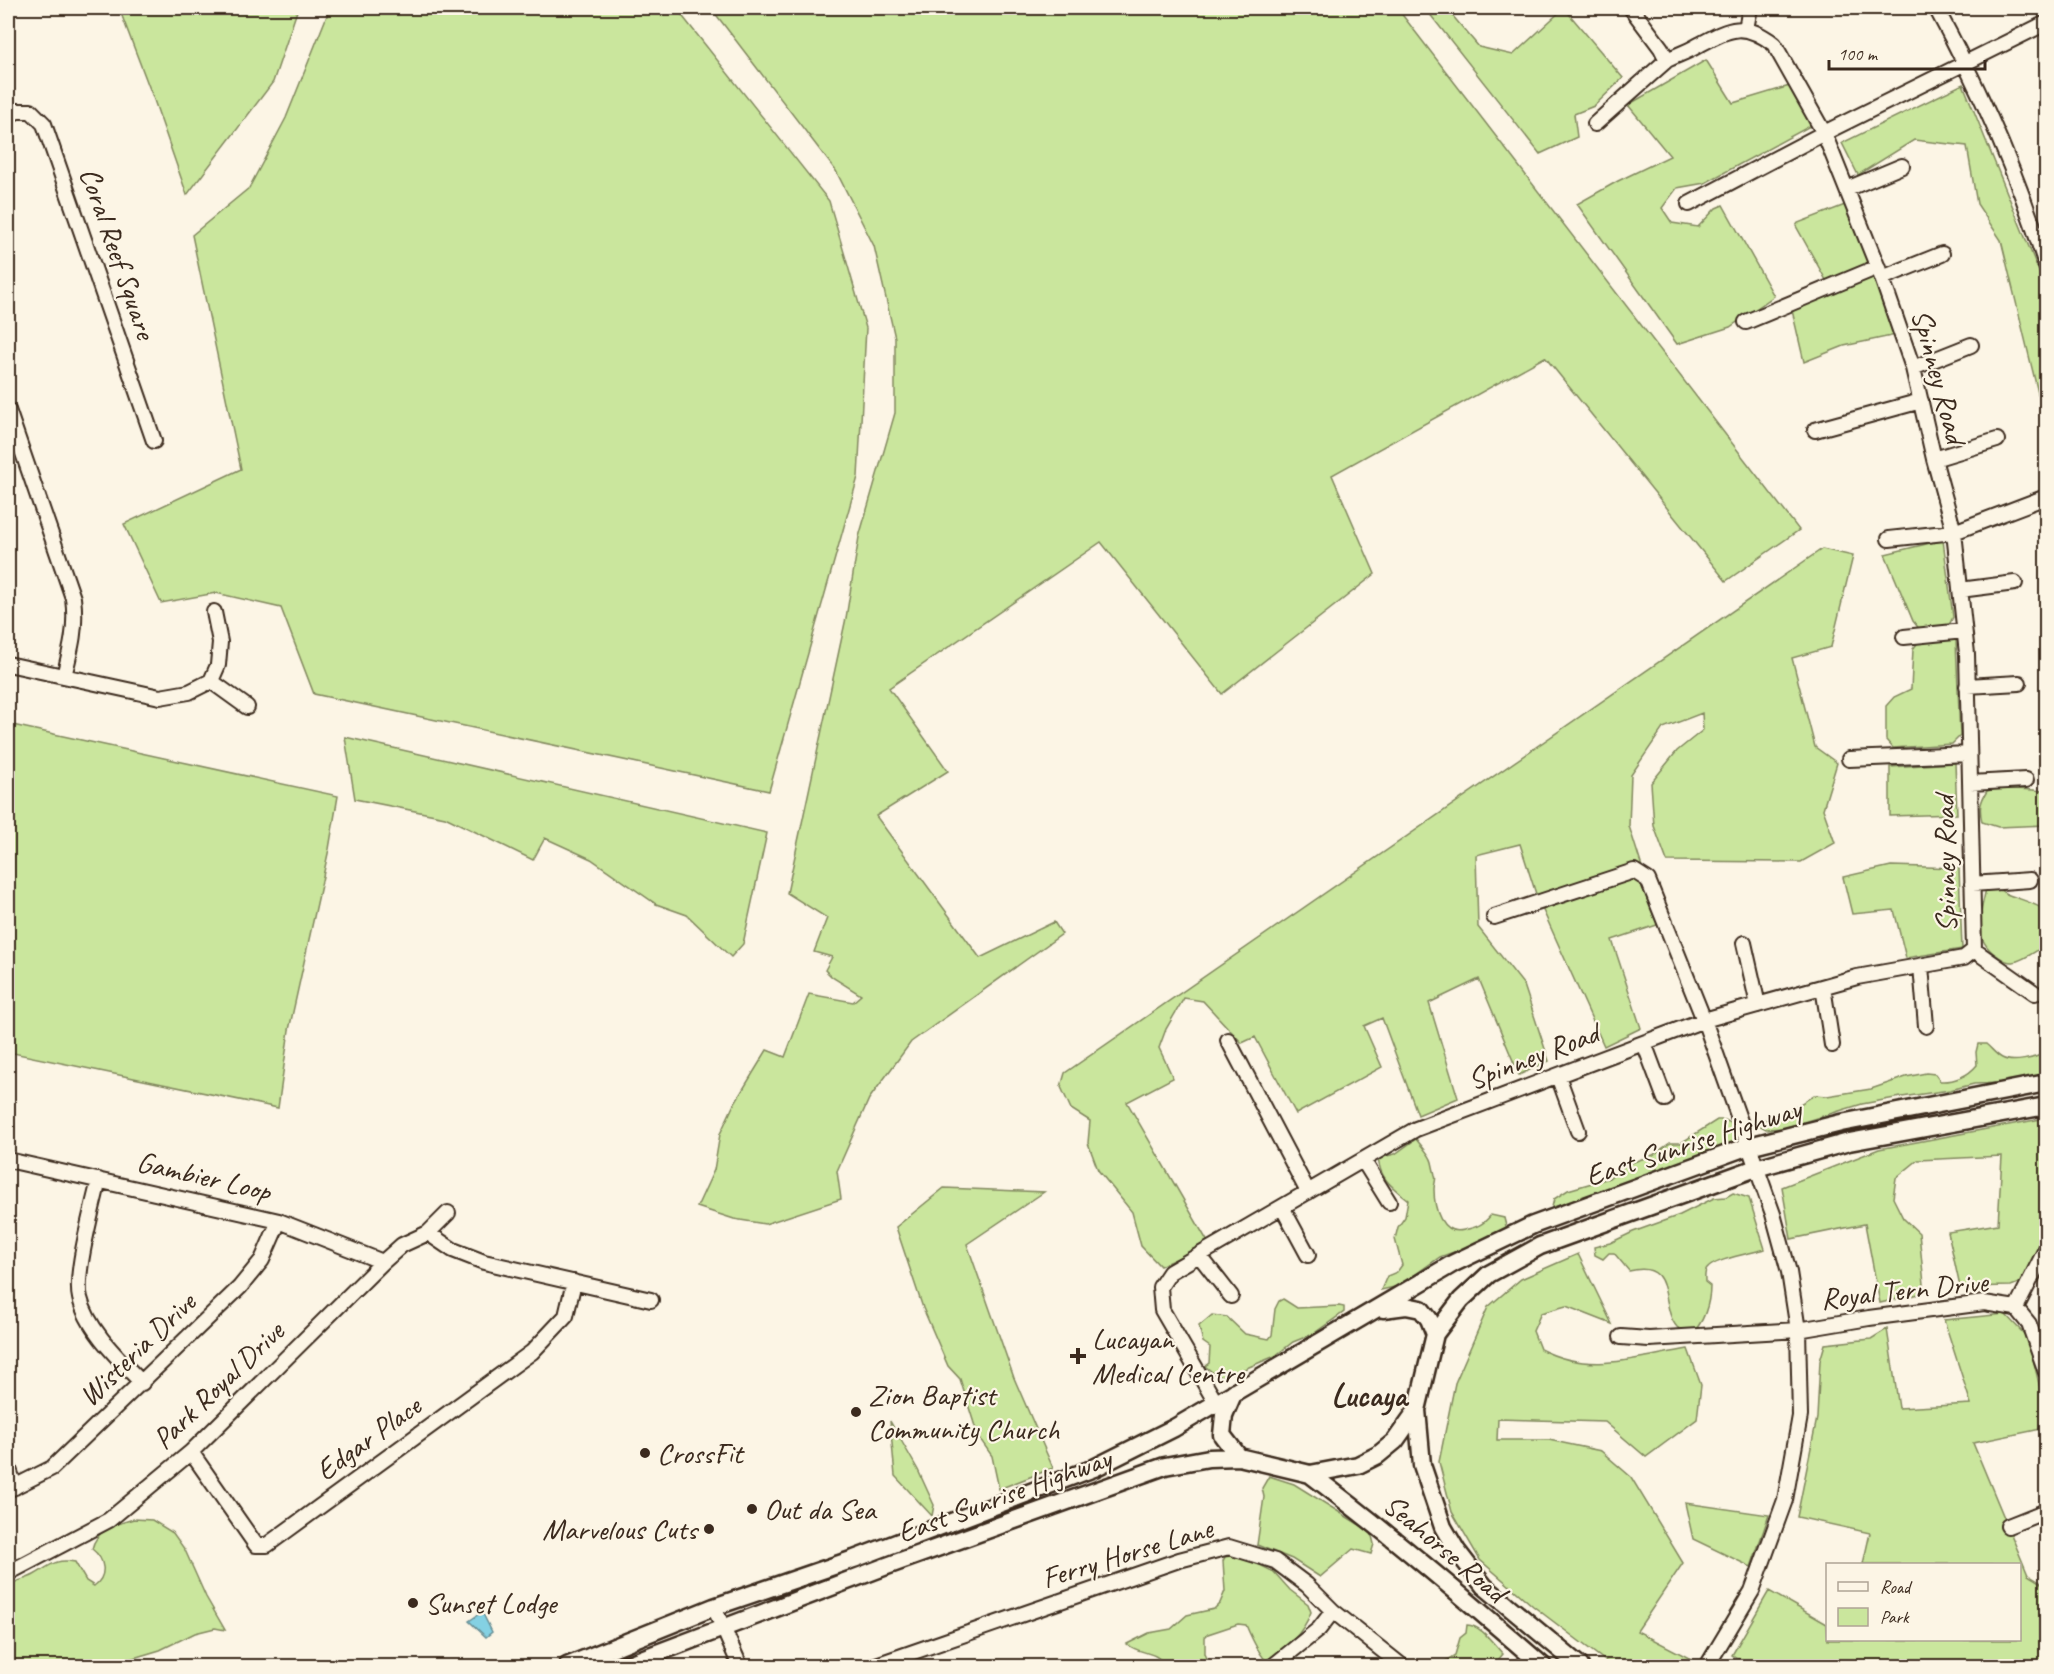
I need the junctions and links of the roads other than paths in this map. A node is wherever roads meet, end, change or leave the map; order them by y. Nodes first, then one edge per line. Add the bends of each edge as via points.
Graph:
1 (1631, 8) edge
2 (1750, 8) edge
3 (1936, 8) edge
4 (2046, 23) edge
5 (1746, 29) junction
6 (1667, 60) junction
7 (1966, 64) junction
8 (8, 115) edge
9 (1595, 124) dead end
10 (1824, 133) junction
11 (1902, 166) dead end
12 (1847, 189) junction
13 (1689, 204) dead end
14 (1942, 254) dead end
15 (2046, 265) edge
16 (1880, 272) junction
17 (1746, 322) dead end
18 (1971, 345) dead end
19 (1913, 368) junction
20 (1921, 401) junction
21 (8, 410) edge
22 (1815, 430) dead end
23 (1997, 440) dead end
24 (154, 441) dead end
25 (1934, 459) junction
26 (2046, 497) edge
27 (1954, 532) junction
28 (1889, 539) dead end
29 (2015, 583) dead end
30 (1960, 590) junction
31 (214, 612) dead end
32 (1964, 631) junction
33 (1904, 637) dead end
34 (8, 664) edge
35 (64, 676) junction
36 (211, 681) junction
37 (2019, 683) dead end
38 (1967, 686) junction
39 (247, 707) dead end
40 (1969, 754) junction
41 (1849, 759) dead end
42 (2026, 780) dead end
43 (1970, 783) junction
44 (2030, 880) dead end
45 (1972, 884) junction
46 (1494, 917) dead end
47 (1744, 943) dead end
48 (1974, 950) junction
49 (1921, 966) junction
50 (1823, 987) junction
51 (2035, 993) dead end
52 (1758, 1005) junction
53 (1704, 1020) junction
54 (1926, 1026) dead end
55 (1228, 1040) dead end
56 (1644, 1043) junction
57 (1832, 1045) dead end
58 (1558, 1076) junction
59 (2046, 1083) edge
60 (1665, 1099) dead end
61 (2046, 1106) edge
62 (1578, 1131) dead end
63 (1749, 1146) junction
64 (8, 1160) edge
65 (1363, 1160) junction
66 (1756, 1168) junction
67 (99, 1180) junction
68 (1308, 1192) junction
69 (1389, 1202) dead end
70 (1282, 1207) junction
71 (448, 1213) dead end
72 (279, 1221) junction
73 (428, 1233) junction
74 (2046, 1249) edge
75 (1199, 1255) junction
76 (1308, 1255) dead end
77 (383, 1262) junction
78 (574, 1282) junction
79 (1231, 1296) dead end
80 (651, 1300) dead end
81 (2016, 1308) junction
82 (1377, 1310) junction
83 (1798, 1330) junction
84 (1435, 1334) junction
85 (1622, 1337) dead end
86 (2046, 1372) edge
87 (142, 1383) junction
88 (1234, 1392) junction
89 (1216, 1403) junction
90 (1417, 1410) junction
91 (191, 1452) junction
92 (1239, 1457) junction
93 (8, 1466) edge
94 (1310, 1474) junction
95 (11, 1489) edge
96 (2046, 1511) edge
97 (2008, 1526) dead end
98 (8, 1573) edge
99 (714, 1607) junction
100 (1333, 1611) junction
101 (723, 1629) junction
102 (567, 1666) edge
103 (623, 1666) edge
104 (740, 1666) edge
105 (873, 1666) edge
106 (1273, 1666) edge
107 (1402, 1666) edge
108 (1543, 1666) edge
109 (1580, 1666) edge
110 (1707, 1666) edge

1 - 6 street
2 - 5 street
3 - 7 street
4 - 7 street
5 - 6 street via 1727,30
5 - 10 street, Spinney Road via 1774,44
6 - 9 street
7 - 10 street
7 - 15 street via 2032,218
8 - 24 street, Coral Reef Square via 31,111 44,124
10 - 12 street, Spinney Road
10 - 13 street
11 - 12 street
12 - 16 street, Spinney Road
14 - 16 street
16 - 17 street
16 - 19 street, Spinney Road
18 - 19 street
19 - 20 street, Spinney Road
20 - 22 street
20 - 25 street, Spinney Road
21 - 35 street via 73,598 76,619
23 - 25 street
25 - 27 street, Spinney Road
26 - 27 street
27 - 28 street
27 - 30 street, Spinney Road
29 - 30 street
30 - 32 street, Spinney Road
31 - 36 street via 220,642 218,665
32 - 33 street
32 - 38 street, Spinney Road
34 - 35 street
35 - 36 street via 159,697 189,692
36 - 39 street
37 - 38 street
38 - 40 street, Spinney Road
40 - 41 street
40 - 43 street, Spinney Road
42 - 43 street
43 - 45 street, Spinney Road
44 - 45 street
45 - 48 street, Spinney Road
46 - 53 street via 1634,870 1648,880
47 - 52 street
48 - 49 street, Spinney Road via 1964,958
48 - 51 street
49 - 50 street, Spinney Road
49 - 54 street
50 - 52 street, Spinney Road
50 - 57 street
52 - 53 street, Spinney Road
53 - 56 street, Spinney Road
53 - 63 street
55 - 68 street
56 - 58 street, Spinney Road
56 - 60 street
58 - 62 street
58 - 65 street, Spinney Road via 1416,1129
59 - 63 main road, East Sunrise Highway via 1841,1123
61 - 66 main road, East Sunrise Highway via 1849,1142
63 - 66 street
63 - 82 main road, East Sunrise Highway via 1533,1226 1454,1263
64 - 67 street, Gambier Loop
65 - 68 street, Spinney Road
65 - 69 street
66 - 83 street via 1789,1272
66 - 84 main road, East Sunrise Highway via 1540,1245 1489,1274 1461,1300
67 - 72 street, Gambier Loop
67 - 87 street via 81,1267 80,1297 95,1330
68 - 70 street, Spinney Road
70 - 75 street, Spinney Road
70 - 76 street
71 - 73 street, Park Royal Drive
72 - 77 street, Gambier Loop
72 - 87 street, Wisteria Drive via 262,1260 240,1287
73 - 77 street, Park Royal Drive via 402,1245
73 - 78 street via 453,1250 484,1262
74 - 81 street
75 - 79 street
75 - 89 street, Spinney Road via 1170,1272 1160,1287 1160,1295 1162,1310
77 - 91 street, Park Royal Drive
78 - 80 street
78 - 91 street, Edgar Place via 566,1316 532,1352 267,1545 256,1545
81 - 83 street, Royal Tern Drive via 1974,1304
81 - 86 street, Royal Tern Drive via 2029,1324
82 - 84 main road via 1406,1306 1421,1309
82 - 88 main road, East Sunrise Highway
83 - 85 street, Royal Tern Drive via 1649,1339
83 - 110 street via 1800,1416 1785,1500 1752,1591
84 - 90 main road
87 - 95 street, Wisteria Drive via 52,1468
88 - 89 main road, East Sunrise Highway
88 - 92 main road via 1224,1415 1222,1436
89 - 99 main road, East Sunrise Highway via 1094,1468 854,1559
90 - 94 main road via 1395,1441 1378,1455 1358,1465
90 - 109 main road, Seahorse Road via 1422,1465 1443,1527 1457,1551 1484,1586
91 - 98 street, Park Royal Drive via 109,1520
92 - 94 main road, East Sunrise Highway
92 - 101 main road, East Sunrise Highway via 1165,1466
93 - 95 street
94 - 108 main road, Seahorse Road via 1407,1550
96 - 97 street
99 - 101 street
99 - 102 main road, East Sunrise Highway
100 - 105 street, Ferry Horse Lane via 1275,1561 1229,1547 1179,1560
100 - 106 street via 1319,1629
100 - 107 street, Ferry Horse Lane
101 - 103 main road, East Sunrise Highway
101 - 104 street

